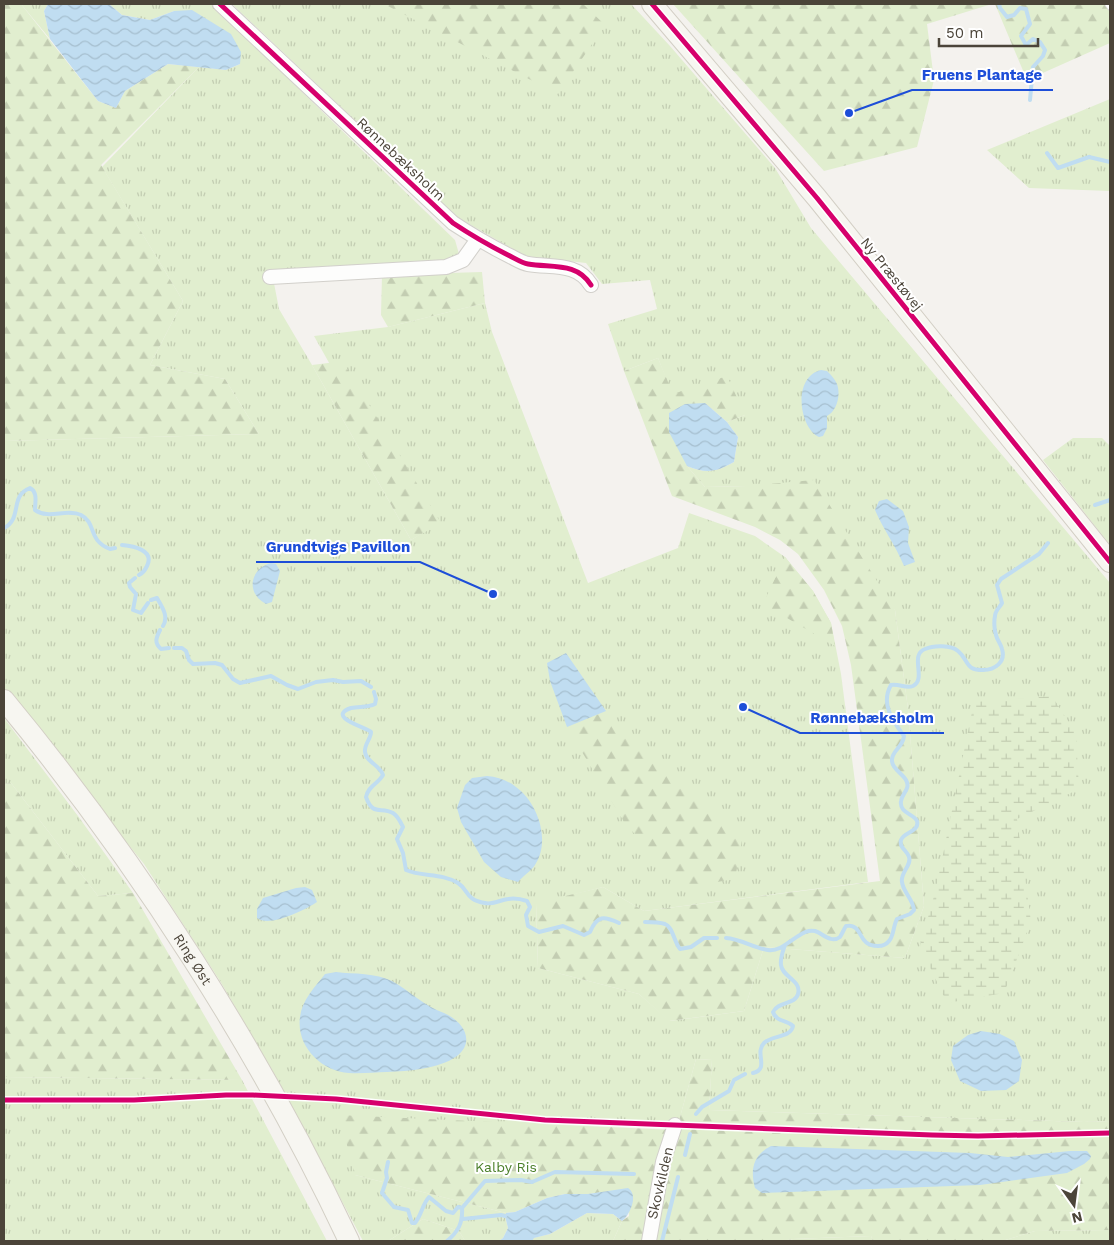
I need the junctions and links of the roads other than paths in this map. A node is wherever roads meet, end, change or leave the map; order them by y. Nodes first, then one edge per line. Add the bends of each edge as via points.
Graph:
1 (220, 4) edge
2 (652, 4) edge
3 (478, 239) junction
4 (270, 277) dead end
5 (591, 285) dead end
6 (1110, 562) edge
7 (4, 700) edge
8 (675, 1125) dead end
9 (349, 1241) edge
10 (648, 1241) edge

1 - 3 street, Rønnebæksholm via 453,223
2 - 6 street, Ny Præstøvej via 817,198
3 - 4 street via 463,260 446,267
3 - 5 street, Rønnebæksholm via 525,264 572,269 586,276
7 - 9 street, Ring Øst via 130,864 208,984 266,1081
8 - 10 street, Skovkilden via 663,1162

